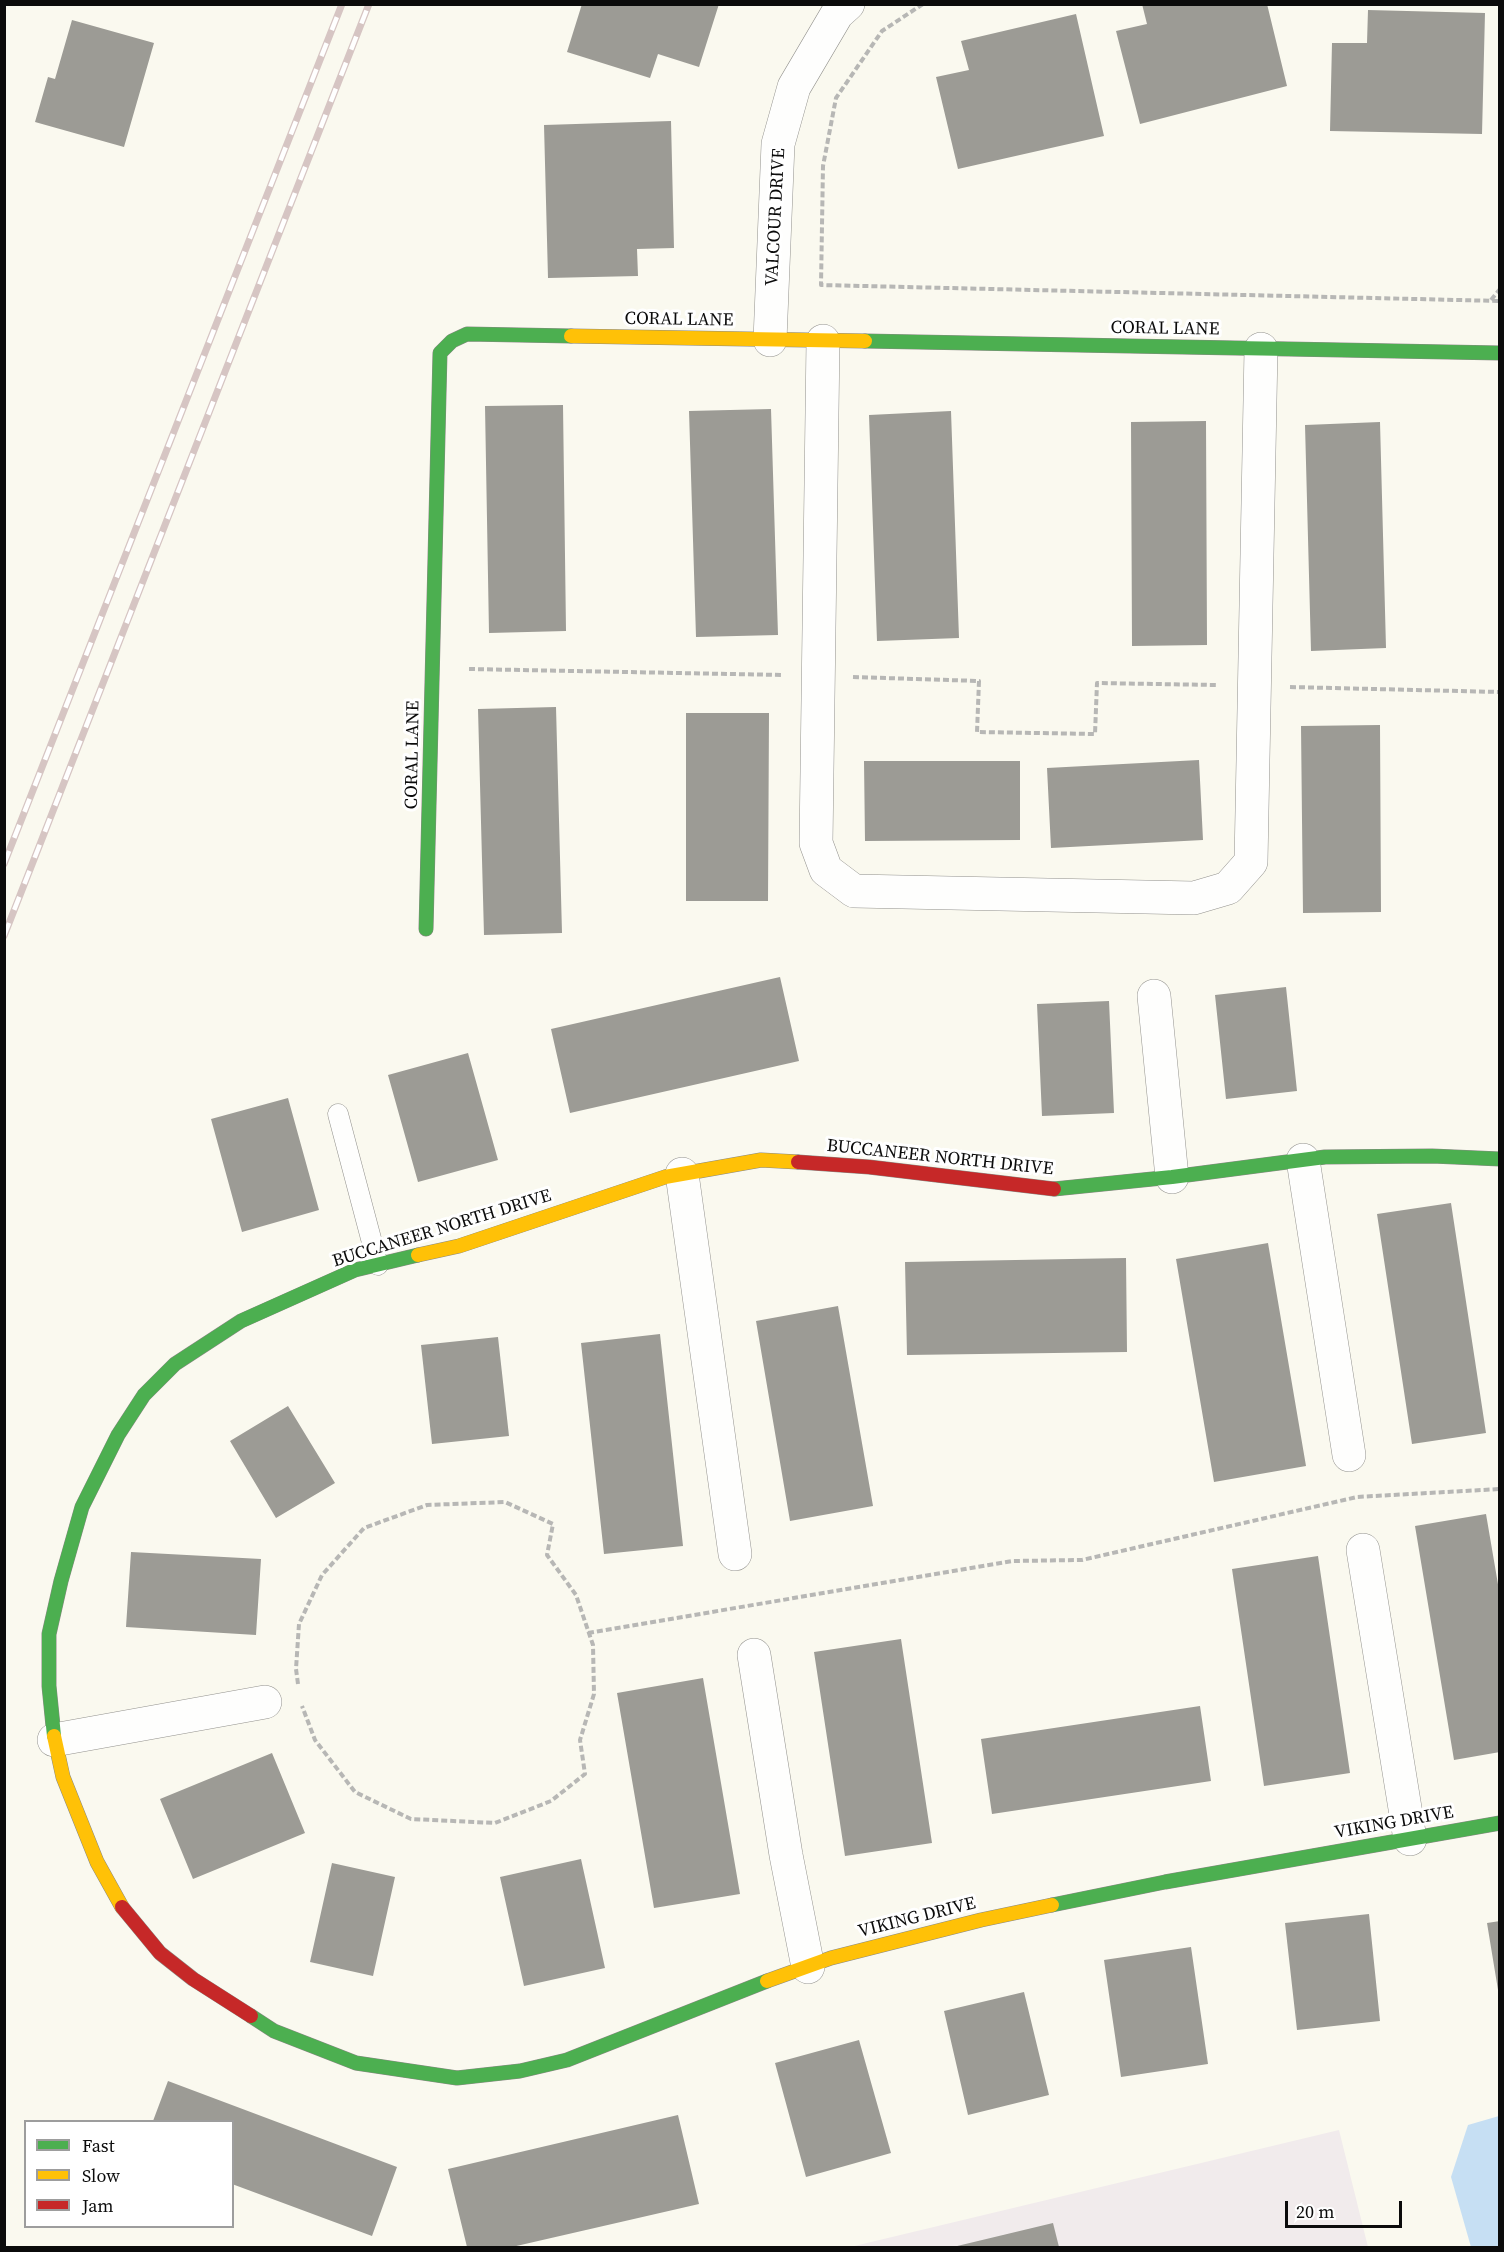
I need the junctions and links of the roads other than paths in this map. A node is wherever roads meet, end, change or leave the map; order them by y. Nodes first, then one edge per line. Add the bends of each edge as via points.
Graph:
1 (848, 4) edge
2 (770, 340) junction
3 (823, 341) junction
4 (1261, 349) junction
5 (1500, 353) edge
6 (426, 929) dead end
7 (1154, 996) dead end
8 (338, 1113) dead end
9 (1303, 1160) junction
10 (1500, 1160) edge
11 (682, 1174) junction
12 (1172, 1178) junction
13 (378, 1265) junction
14 (1349, 1455) dead end
15 (1363, 1550) dead end
16 (735, 1554) dead end
17 (754, 1655) dead end
18 (265, 1702) road end
19 (54, 1740) junction
20 (1500, 1823) edge
21 (1410, 1839) junction
22 (808, 1967) junction
23 (356, 2062) joint

1 - 2 street, VALCOUR DRIVE via 837,14 794,87 778,144
2 - 3 street, CORAL LANE
2 - 6 street, CORAL LANE via 467,334 440,353
3 - 4 street, CORAL LANE
3 - 4 street via 816,843 826,870 854,891 1194,898 1228,888 1251,862
4 - 5 street, CORAL LANE
7 - 12 street
8 - 13 lane
9 - 10 street, BUCCANEER NORTH DRIVE via 1432,1156
9 - 12 street, BUCCANEER NORTH DRIVE
9 - 14 street
11 - 12 street, BUCCANEER NORTH DRIVE via 761,1160 869,1167 1049,1189
11 - 13 street, BUCCANEER NORTH DRIVE via 459,1246
11 - 16 street
13 - 19 street, BUCCANEER NORTH DRIVE via 355,1270 241,1321 175,1364 144,1395 118,1435 82,1507 61,1581 49,1634 48,1686
15 - 21 street
17 - 22 street
18 - 19 street
19 - 23 street, BUCCANEER NORTH DRIVE via 63,1777 97,1862 124,1911 160,1953 274,2031
20 - 21 street, VIKING DRIVE
21 - 22 street, VIKING DRIVE via 1165,1882 981,1920
22 - 23 street, VIKING DRIVE via 567,2060 520,2071 457,2078

